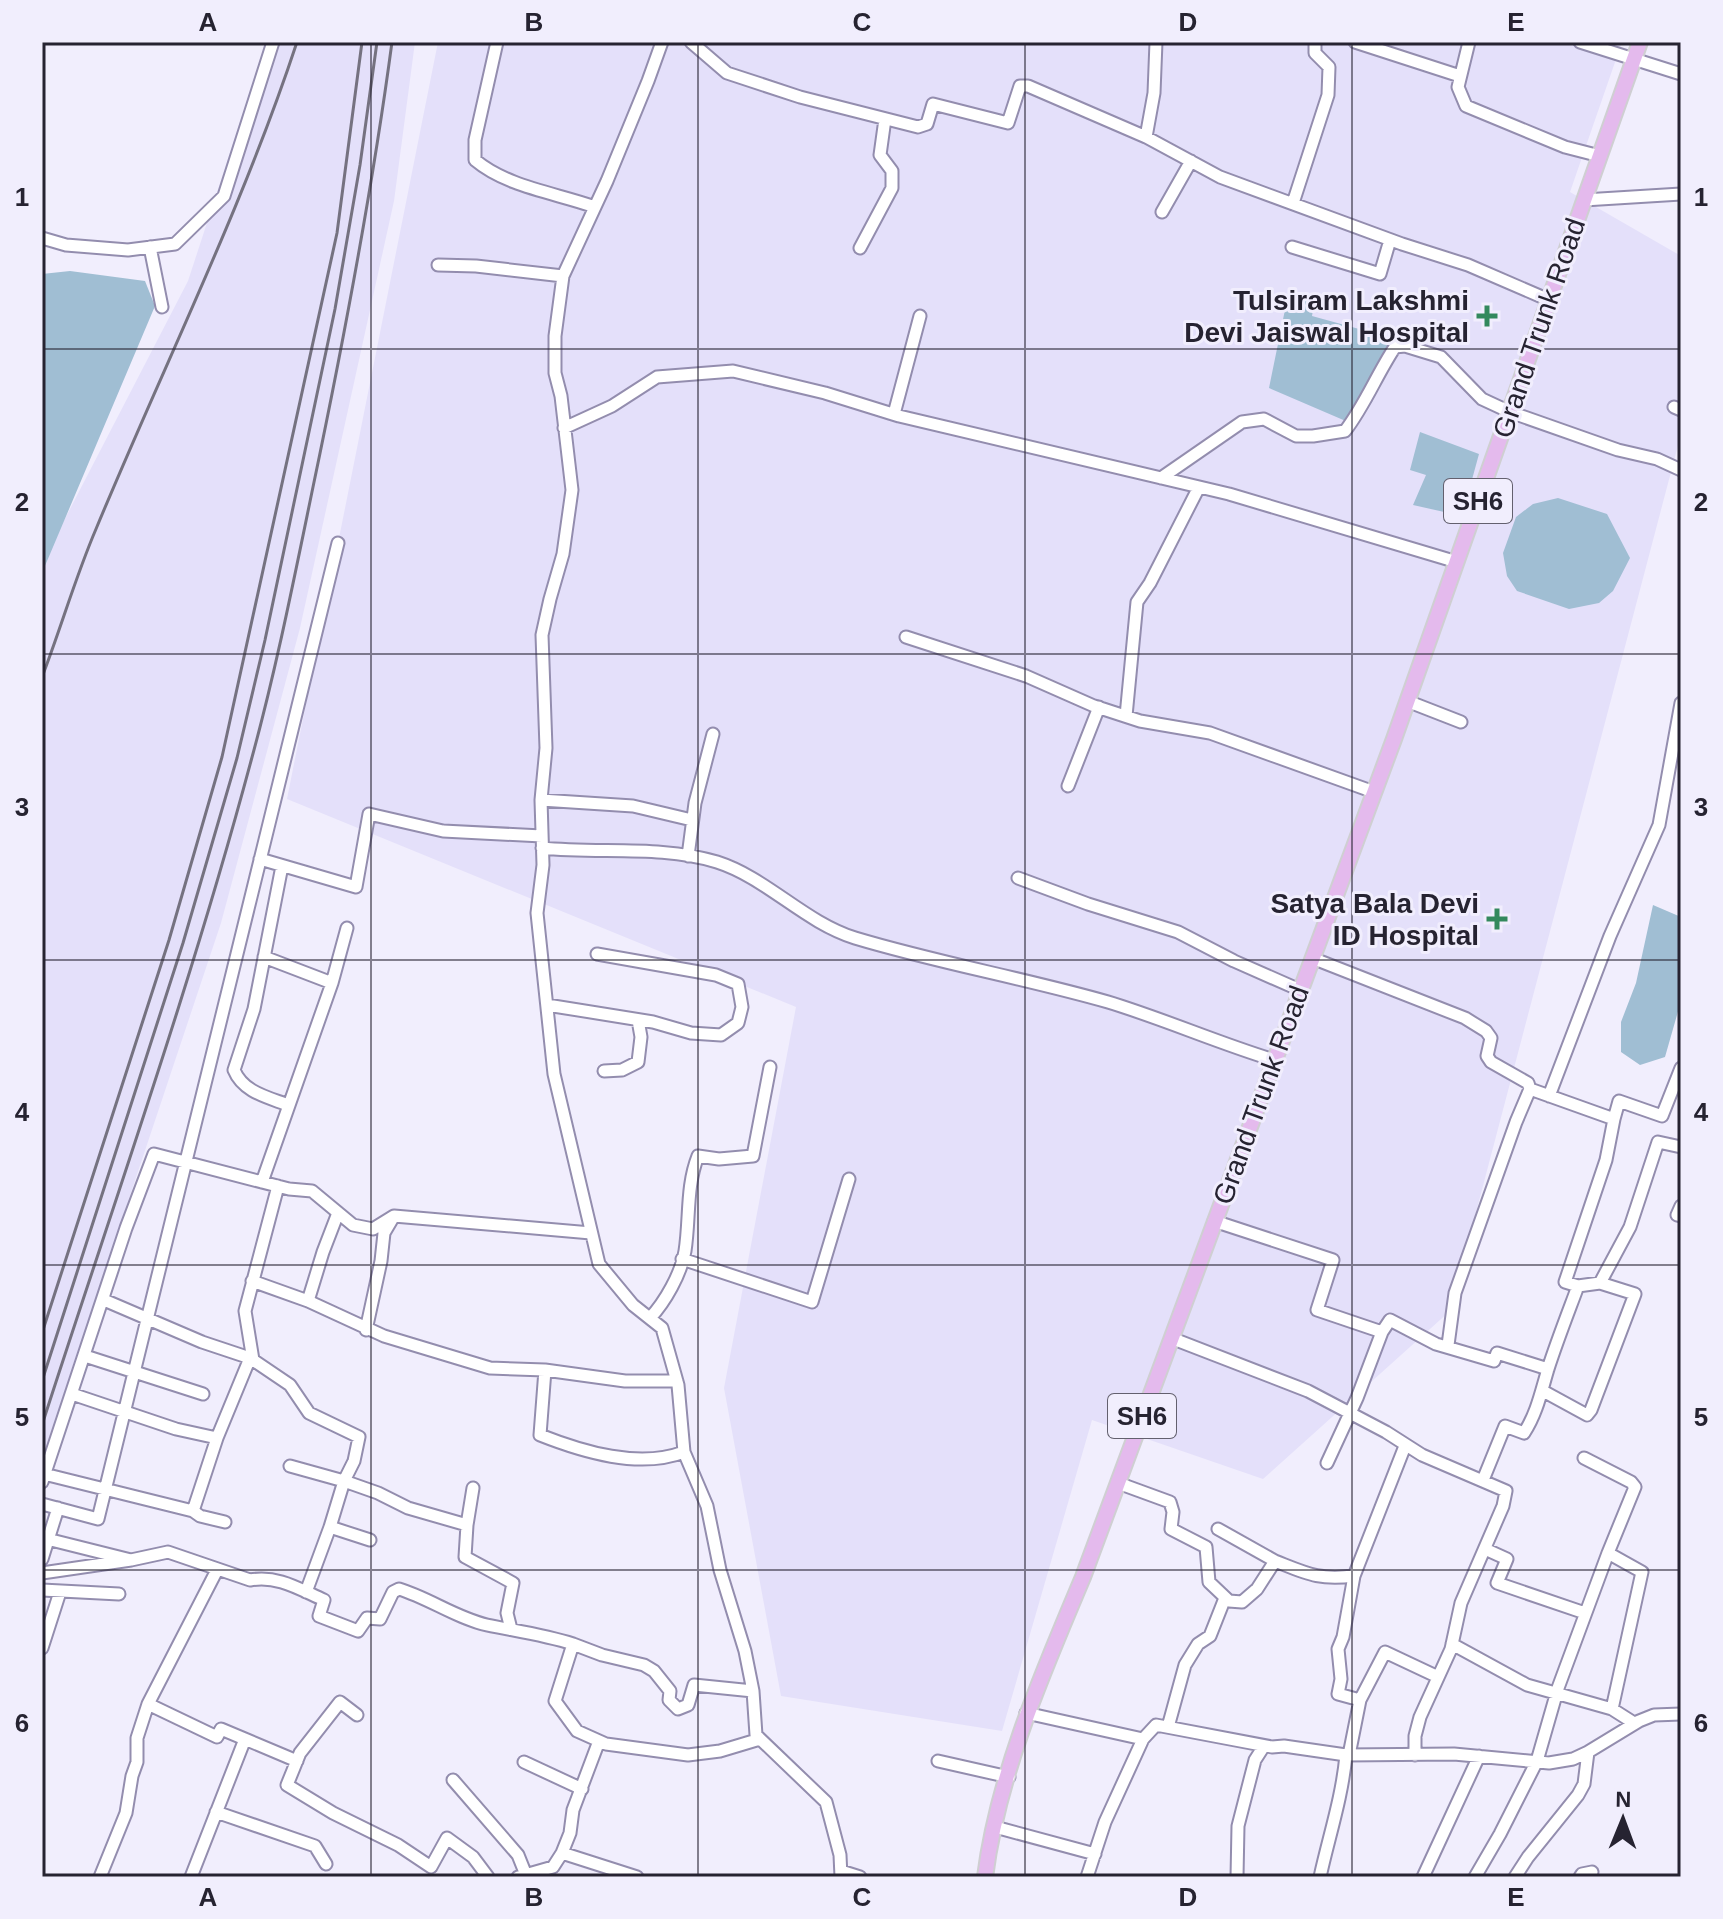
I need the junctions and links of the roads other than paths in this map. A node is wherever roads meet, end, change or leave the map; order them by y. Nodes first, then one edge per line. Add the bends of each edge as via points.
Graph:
1 (273, 42) edge
2 (497, 42) edge
3 (662, 42) edge
4 (691, 42) edge
5 (1156, 42) edge
6 (1315, 42) edge
7 (1355, 42) edge
8 (1469, 42) edge
9 (1580, 42) edge
10 (1640, 42) edge
11 (1634, 59) junction
12 (1681, 74) edge
13 (1460, 76) junction
14 (885, 119) junction
15 (1146, 137) junction
16 (1600, 156) junction
17 (1191, 161) junction
18 (1681, 194) edge
19 (1584, 200) junction
20 (1293, 203) junction
21 (595, 207) junction
22 (1162, 212) dead end
23 (42, 238) edge
24 (1390, 240) junction
25 (150, 247) junction
26 (1292, 247) dead end
27 (860, 248) dead end
28 (438, 265) dead end
29 (563, 276) junction
30 (1549, 300) junction
31 (162, 307) dead end
32 (920, 316) dead end
33 (1510, 412) junction
34 (894, 414) junction
35 (564, 428) junction
36 (1681, 470) edge
37 (1161, 478) junction
38 (1199, 487) junction
39 (338, 543) dead end
40 (1457, 562) junction
41 (906, 637) dead end
42 (1407, 701) junction
43 (1681, 703) edge
44 (1099, 707) junction
45 (1126, 716) junction
46 (1461, 722) dead end
47 (713, 734) dead end
48 (1068, 786) dead end
49 (1374, 792) junction
50 (541, 800) junction
51 (692, 820) junction
52 (542, 842) junction
53 (688, 856) junction
54 (260, 859) junction
55 (282, 866) junction
56 (1018, 878) dead end
57 (347, 928) dead end
58 (597, 954) dead end
59 (264, 957) junction
60 (1312, 958) junction
61 (332, 983) junction
62 (1300, 990) junction
63 (547, 1005) junction
64 (638, 1020) junction
65 (1274, 1060) junction
66 (770, 1067) dead end
67 (1681, 1068) edge
68 (604, 1071) dead end
69 (1530, 1089) junction
70 (1549, 1096) junction
71 (288, 1105) junction
72 (1614, 1119) junction
73 (1681, 1147) edge
74 (185, 1163) junction
75 (849, 1179) dead end
76 (262, 1182) junction
77 (278, 1186) junction
78 (1681, 1206) edge
79 (338, 1213) junction
80 (394, 1216) junction
81 (1681, 1216) edge
82 (1214, 1221) junction
83 (591, 1233) junction
84 (682, 1259) junction
85 (252, 1281) junction
86 (1600, 1283) junction
87 (1578, 1286) junction
88 (104, 1300) junction
89 (308, 1301) junction
90 (147, 1318) junction
91 (650, 1318) junction
92 (366, 1330) junction
93 (1382, 1332) junction
94 (1171, 1338) junction
95 (1448, 1345) junction
96 (85, 1356) junction
97 (252, 1359) junction
98 (1548, 1369) junction
99 (545, 1370) junction
100 (134, 1372) junction
101 (677, 1381) junction
102 (1543, 1391) junction
103 (72, 1394) junction
104 (203, 1394) dead end
105 (124, 1411) junction
106 (1350, 1413) junction
107 (217, 1438) junction
108 (1405, 1446) junction
109 (684, 1452) junction
110 (1584, 1458) dead end
111 (1327, 1463) dead end
112 (290, 1466) dead end
113 (43, 1478) edge
114 (1483, 1480) junction
115 (344, 1481) junction
116 (1118, 1483) junction
117 (106, 1488) junction
118 (473, 1488) dead end
119 (42, 1504) edge
120 (58, 1508) junction
121 (193, 1511) junction
122 (225, 1522) dead end
123 (467, 1525) junction
124 (330, 1527) junction
125 (1218, 1529) dead end
126 (46, 1536) edge
127 (370, 1540) dead end
128 (1485, 1549) junction
129 (1608, 1553) junction
130 (42, 1559) edge
131 (131, 1560) junction
132 (1275, 1561) junction
133 (217, 1570) junction
134 (42, 1573) edge
135 (1354, 1576) junction
136 (42, 1590) edge
137 (60, 1592) junction
138 (306, 1592) junction
139 (119, 1594) dead end
140 (1225, 1598) junction
141 (1585, 1613) junction
142 (511, 1629) junction
143 (573, 1644) junction
144 (1452, 1644) junction
145 (42, 1648) edge
146 (1436, 1676) junction
147 (753, 1691) junction
148 (1556, 1693) junction
149 (1360, 1700) junction
150 (148, 1704) junction
151 (1612, 1709) junction
152 (1026, 1713) junction
153 (1681, 1714) edge
154 (357, 1715) dead end
155 (1634, 1723) junction
156 (1168, 1727) junction
157 (245, 1739) junction
158 (760, 1739) junction
159 (1143, 1739) junction
160 (599, 1741) junction
161 (1264, 1746) junction
162 (1588, 1752) junction
163 (1347, 1755) junction
164 (1415, 1755) junction
165 (1479, 1756) junction
166 (297, 1761) junction
167 (938, 1761) dead end
168 (1537, 1761) junction
169 (524, 1762) dead end
170 (1009, 1777) junction
171 (453, 1780) dead end
172 (582, 1789) junction
173 (216, 1812) junction
174 (995, 1827) junction
175 (562, 1853) junction
176 (1095, 1854) junction
177 (841, 1874) edge
178 (522, 1876) edge
179 (100, 1877) edge
180 (191, 1877) edge
181 (325, 1877) edge
182 (488, 1877) edge
183 (637, 1877) edge
184 (860, 1877) edge
185 (985, 1877) edge
186 (1087, 1877) edge
187 (1237, 1877) edge
188 (1320, 1877) edge
189 (1423, 1877) edge
190 (1475, 1877) edge
191 (1515, 1877) edge

1 - 25 street via 224,196 175,244
2 - 21 street via 475,160 509,179
3 - 21 street
4 - 14 street via 727,73
5 - 15 street
6 - 20 street via 1315,53 1329,67 1328,95
7 - 13 street
8 - 13 street
9 - 11 street
10 - 11 main road, Grand Trunk Road / SH6
11 - 12 street
11 - 16 main road, Grand Trunk Road / SH6
13 - 16 street via 1458,87 1466,106
14 - 15 street via 918,127 927,124 933,104 1008,123 1020,86 1028,86
14 - 27 street via 880,155 892,171 892,188
15 - 17 street
16 - 19 main road, Grand Trunk Road / SH6
17 - 20 street
17 - 22 street
18 - 19 street
19 - 30 main road, Grand Trunk Road / SH6
20 - 24 street
21 - 29 street
23 - 25 street via 66,245
24 - 26 street via 1380,274
24 - 30 street via 1468,265
25 - 31 street
28 - 29 street
29 - 35 street via 555,373
30 - 33 main road, Grand Trunk Road / SH6
32 - 34 street
33 - 36 street
33 - 37 street via 1482,399 1441,357 1395,347 1345,431 1296,436 1264,419 1242,422
33 - 40 main road, Grand Trunk Road / SH6
34 - 35 street via 733,371 657,377
34 - 37 street
35 - 50 street via 572,490 563,554 542,635 546,748
37 - 38 street
38 - 40 street
38 - 45 street via 1137,602
39 - 54 street
40 - 42 main road, Grand Trunk Road / SH6
41 - 44 street via 1026,676
42 - 46 street
42 - 49 main road, Grand Trunk Road / SH6
43 - 70 street via 1659,825
44 - 45 street
44 - 48 street
45 - 49 street via 1210,733
47 - 51 street
49 - 60 main road, Grand Trunk Road / SH6
50 - 51 street via 633,806
50 - 52 street
51 - 53 street
52 - 53 street via 579,852
52 - 55 street via 443,831 369,814 356,887
52 - 63 street via 537,913
53 - 65 street via 718,863 852,937 1108,1002
54 - 55 street
54 - 74 street
55 - 59 street
56 - 62 street via 1178,932
57 - 61 street
58 - 64 street via 716,975 738,984 738,1023 721,1035
59 - 61 street
59 - 71 street via 234,1070 238,1082
60 - 62 main road, Grand Trunk Road / SH6
60 - 69 street via 1465,1018 1491,1038 1491,1062
61 - 71 street
62 - 65 main road, Grand Trunk Road / SH6
63 - 64 street
63 - 83 street via 554,1074
64 - 68 street via 638,1062
65 - 82 main road, Grand Trunk Road / SH6
66 - 84 street via 753,1156 698,1156
67 - 72 street via 1662,1116 1619,1101
69 - 70 street
69 - 95 street via 1455,1293
70 - 72 street
71 - 76 street
72 - 87 street via 1606,1160 1565,1282
73 - 86 street via 1658,1142 1630,1227
74 - 76 street
74 - 88 street via 154,1154
74 - 90 street
75 - 84 street via 812,1302
76 - 77 street
77 - 79 street via 312,1191
77 - 85 street
78 - 81 street
79 - 80 street via 353,1225 373,1229
79 - 89 street
80 - 83 street
80 - 92 street via 384,1233
82 - 93 street via 1333,1260 1317,1310
82 - 94 main road, Grand Trunk Road / SH6
83 - 91 street via 599,1264
84 - 91 street via 661,1307
85 - 89 street
85 - 97 street via 245,1311
86 - 87 street
86 - 102 street via 1635,1294 1591,1410 1587,1415
87 - 98 street
88 - 90 street
88 - 96 street
89 - 92 street
90 - 97 street
90 - 100 street
91 - 101 street via 662,1328
92 - 99 street via 490,1368
93 - 95 street via 1390,1320
93 - 106 street
94 - 106 street via 1308,1391
94 - 116 main road, Grand Trunk Road / SH6
95 - 98 street via 1494,1361 1497,1353
96 - 100 street
96 - 103 street
97 - 107 street
97 - 115 street via 290,1385 309,1413 359,1437
98 - 102 street
99 - 101 street via 625,1381
99 - 109 street via 540,1435 633,1459 663,1460
100 - 104 street
100 - 105 street
101 - 109 street
102 - 114 street via 1524,1433 1505,1426
103 - 105 street
103 - 113 street
105 - 107 street
105 - 117 street
106 - 108 street
106 - 111 street
107 - 121 street
108 - 114 street
108 - 135 street
109 - 147 street via 707,1506
110 - 129 street via 1635,1487
112 - 115 street
113 - 117 street
114 - 128 street via 1506,1491
115 - 123 street
115 - 124 street
116 - 140 street via 1170,1502 1171,1529 1206,1547 1209,1582
116 - 152 main road, Grand Trunk Road / SH6
117 - 120 street via 98,1519
117 - 121 street
118 - 123 street
119 - 120 street
120 - 126 street
121 - 122 street
123 - 142 street via 465,1557 513,1583 507,1613
124 - 127 street
124 - 138 street
125 - 132 street
126 - 130 street
126 - 131 street
128 - 141 street via 1507,1559 1497,1583
128 - 144 street via 1461,1603
129 - 141 street
129 - 151 street via 1642,1572
131 - 133 street via 168,1552
131 - 134 street
132 - 135 street via 1307,1575
132 - 140 street via 1242,1602
133 - 138 street via 250,1580 284,1581
133 - 150 street
135 - 149 street via 1338,1649 1338,1694
136 - 137 street
137 - 139 street
137 - 145 street
138 - 142 street via 324,1600 319,1616 358,1631 367,1618 380,1619 399,1589 476,1621
140 - 156 street via 1210,1636 1185,1665
141 - 148 street
142 - 143 street
143 - 147 street via 654,1671 678,1709 688,1705 694,1685
143 - 160 street via 555,1701 577,1731
144 - 146 street
144 - 148 street via 1527,1685
146 - 149 street via 1385,1652
146 - 164 street via 1415,1736
147 - 158 street
148 - 151 street
148 - 168 street
149 - 163 street
150 - 157 street via 217,1737 221,1729
150 - 179 street via 137,1738 126,1813
151 - 155 street
152 - 159 street
152 - 170 main road, Grand Trunk Road / SH6
153 - 155 street via 1654,1715
154 - 166 street via 340,1702
155 - 162 street
156 - 159 street via 1156,1725
156 - 161 street
157 - 166 street
157 - 173 street
158 - 160 street via 688,1755
158 - 177 street via 826,1802
159 - 176 street
160 - 172 street
161 - 163 street
161 - 187 street via 1255,1760 1238,1826
162 - 168 street via 1573,1759
162 - 191 street via 1578,1795
163 - 164 street
163 - 188 street
164 - 165 street
165 - 168 street
165 - 189 street
166 - 182 street via 287,1785 312,1801 431,1867 447,1838 473,1857
167 - 170 street
168 - 190 street
169 - 172 street
170 - 174 main road, Grand Trunk Road / SH6
171 - 178 street via 518,1855
172 - 175 street
173 - 180 street
173 - 181 street via 315,1846 327,1859
174 - 176 street
174 - 185 main road, Grand Trunk Road / SH6
175 - 178 street via 553,1867
175 - 183 street
176 - 186 street
177 - 184 street

